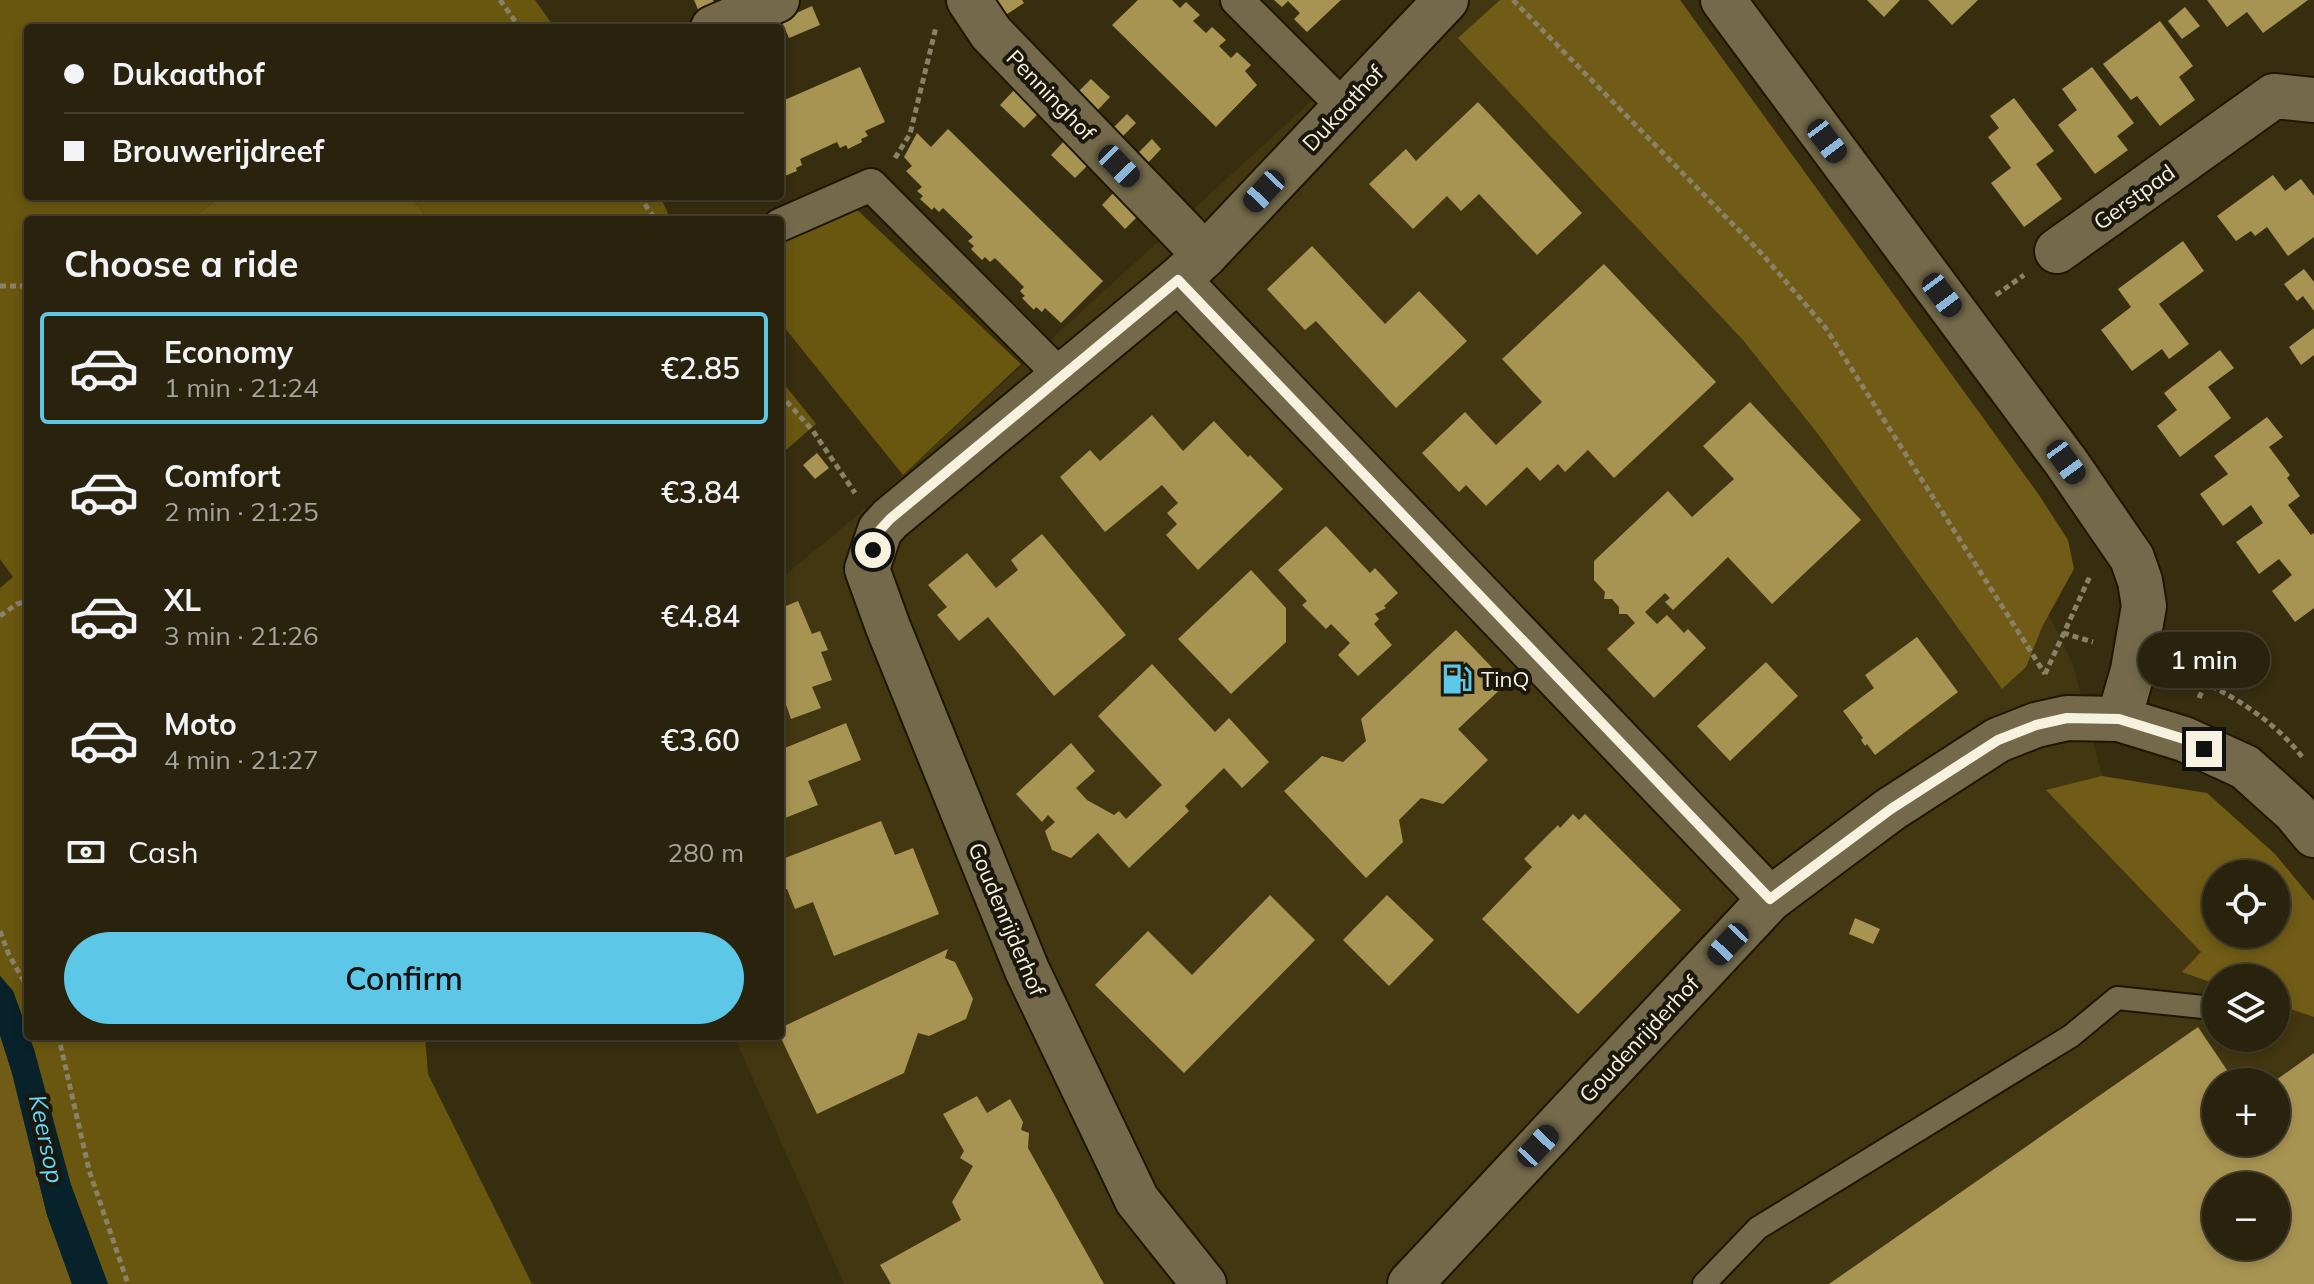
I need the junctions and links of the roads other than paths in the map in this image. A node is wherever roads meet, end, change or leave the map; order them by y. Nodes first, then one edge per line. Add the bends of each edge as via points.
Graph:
1 (777, 0) edge
2 (1237, 0) edge
3 (1446, 0) edge
4 (1733, 4) edge
5 (954, 8) edge
6 (722, 24) edge
7 (2314, 100) edge
8 (1344, 107) junction
9 (784, 223) edge
10 (2057, 251) road end
11 (1192, 267) junction
12 (1062, 377) junction
13 (880, 530) joint
14 (2119, 719) junction
15 (2314, 835) edge
16 (1770, 899) junction
17 (2202, 1007) edge
18 (1426, 1276) edge
19 (1204, 1284) edge
20 (1704, 1284) edge

1 - 6 street
2 - 8 street
3 - 8 street, Dukaathof
4 - 14 street via 2132,558 2144,606
5 - 11 street, Penninghof via 991,33
7 - 10 street, Gerstpad via 2274,96
8 - 11 street, Dukaathof
9 - 12 street via 871,185
11 - 12 street, Dukaathof
11 - 16 street
12 - 13 street, Dukaathof
13 - 19 street, Goudenrijderhof via 867,569 1027,970 1137,1200
14 - 15 street, Goudenrijderhof via 2184,739 2245,767
14 - 16 street, Goudenrijderhof via 2067,718 1998,740 1891,809
16 - 18 street, Goudenrijderhof
17 - 20 lane via 2117,998 2071,1036 1758,1228

